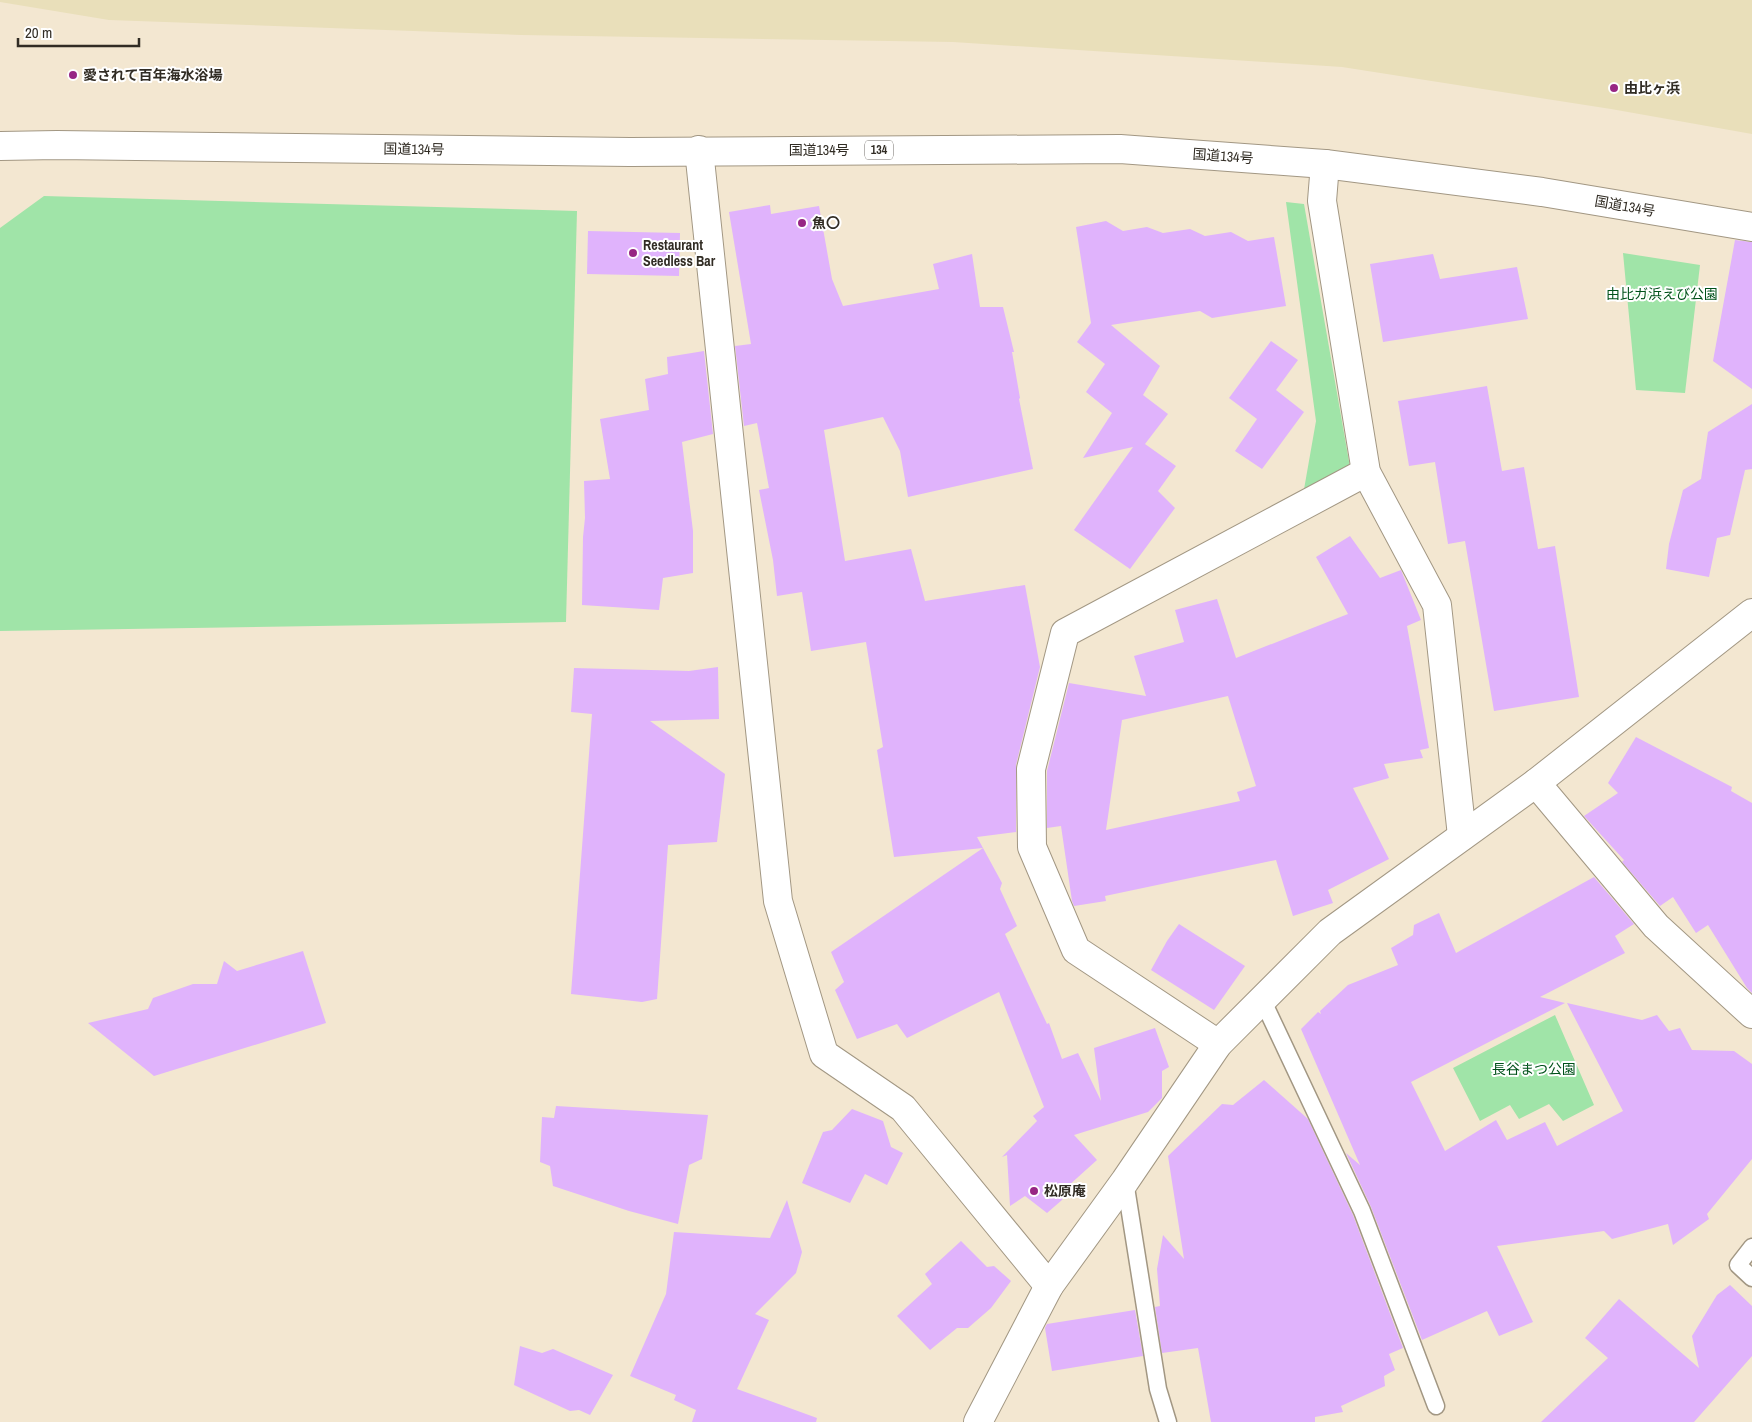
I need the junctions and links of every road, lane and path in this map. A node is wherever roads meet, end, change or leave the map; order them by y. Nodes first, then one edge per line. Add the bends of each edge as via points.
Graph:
1 (0, 146) edge
2 (699, 150) junction
3 (1325, 164) junction
4 (1752, 227) edge
5 (1366, 472) junction
6 (1752, 613) edge
7 (1536, 783) junction
8 (1462, 836) junction
9 (1262, 999) junction
10 (1752, 1014) edge
11 (1218, 1044) junction
12 (1125, 1181) junction
13 (1752, 1246) edge
14 (1752, 1278) edge
15 (1049, 1286) junction
16 (1436, 1406) dead end
17 (978, 1422) edge
18 (1168, 1422) edge

1 - 2 main road, 国道134号 / 134
2 - 3 main road, 国道134号 / 134 via 1120,149
2 - 15 main road via 778,901 824,1054 903,1108
3 - 4 main road, 国道134号 / 134 via 1542,192
3 - 5 main road via 1322,201
5 - 8 main road via 1437,605
5 - 11 main road via 1065,633 1031,769 1032,847 1076,950
6 - 7 main road
7 - 8 main road
7 - 10 main road via 1656,926
8 - 9 main road via 1330,932
9 - 11 main road
9 - 16 lane via 1362,1211
11 - 12 main road
12 - 15 main road
12 - 18 lane via 1158,1390
13 - 14 lane via 1738,1265
15 - 17 main road

